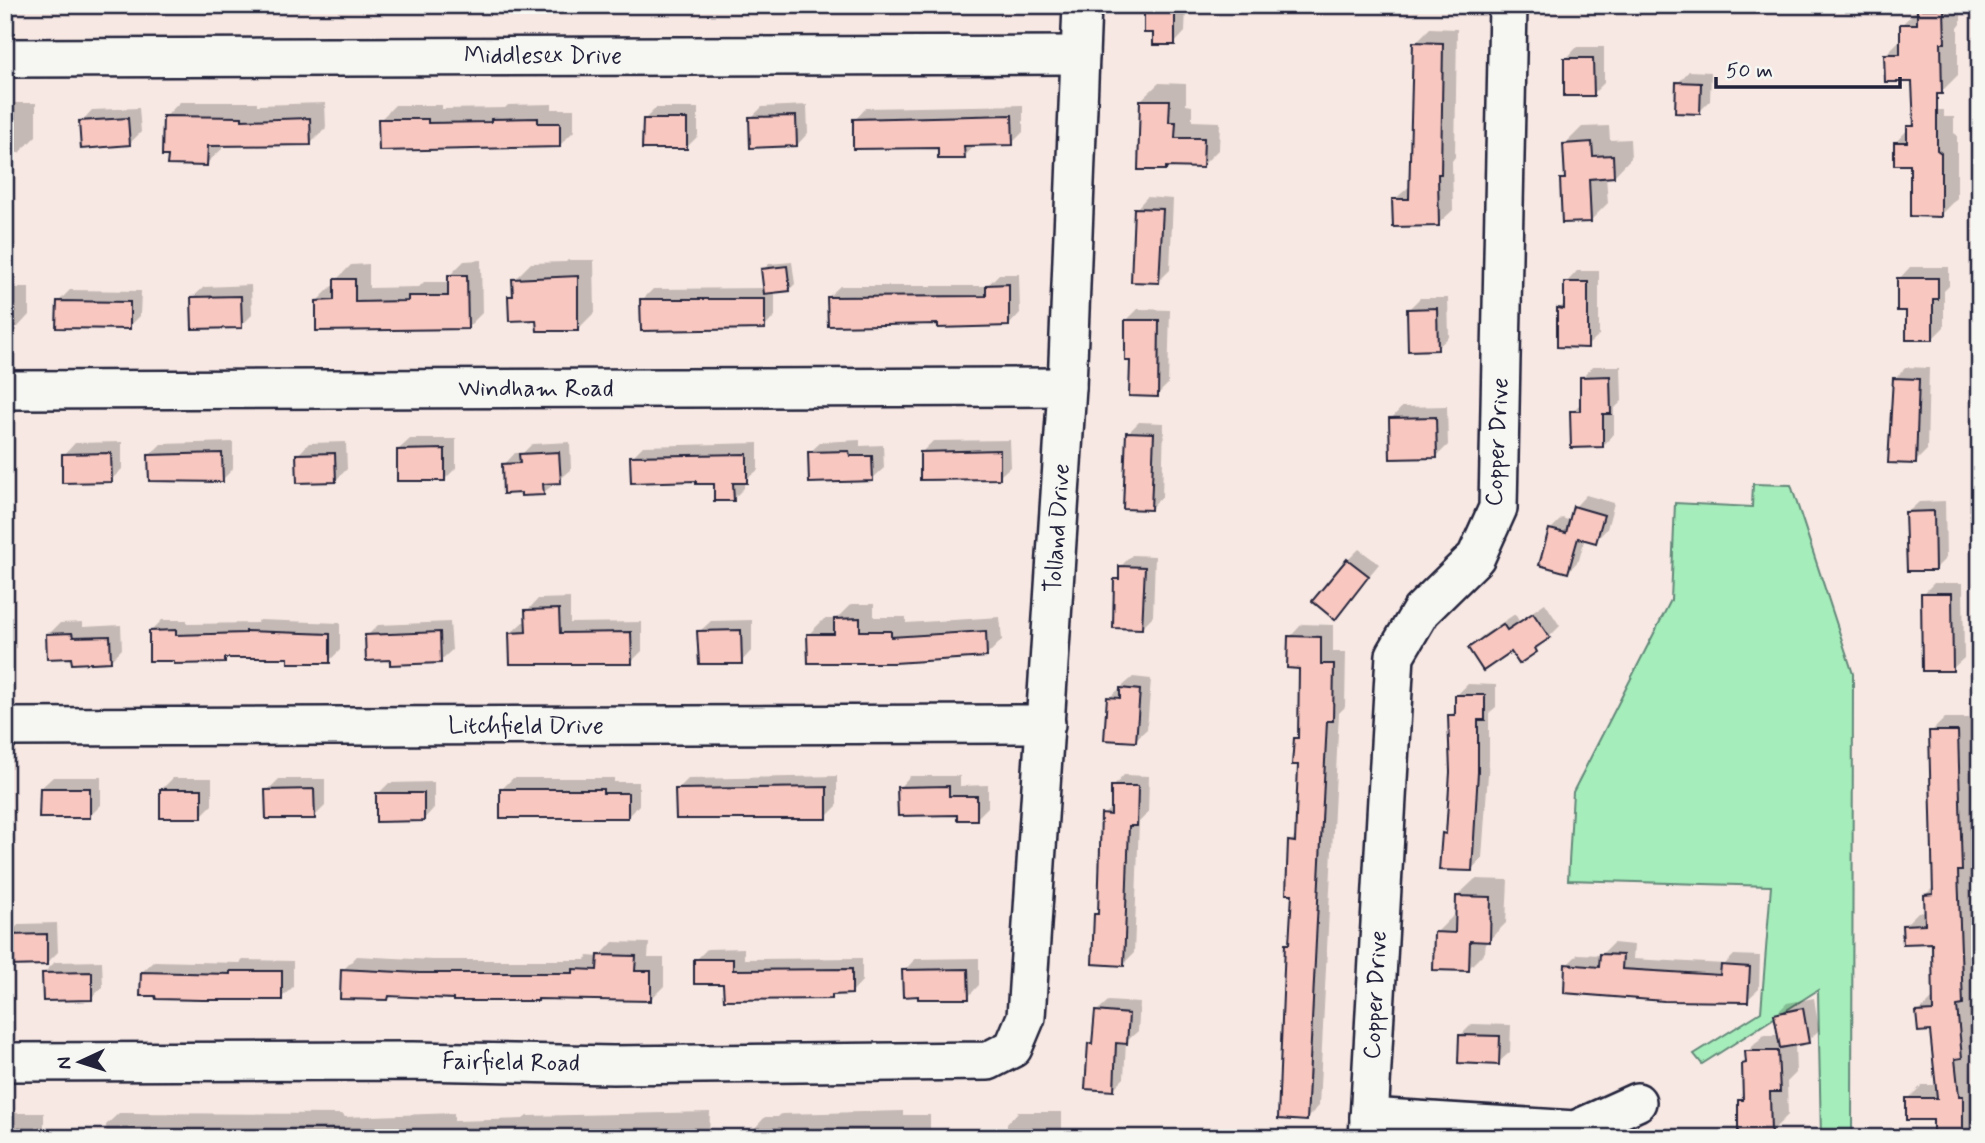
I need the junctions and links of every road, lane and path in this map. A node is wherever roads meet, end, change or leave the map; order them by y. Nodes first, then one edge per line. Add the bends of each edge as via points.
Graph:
1 (1082, 5) edge
2 (1508, 5) edge
3 (1080, 54) junction
4 (5, 58) edge
5 (1067, 387) junction
6 (5, 390) edge
7 (1046, 724) junction
8 (5, 727) edge
9 (1013, 1048) joint
10 (5, 1062) edge
11 (1637, 1102) dead end
12 (1369, 1127) edge

1 - 3 street, Tolland Drive
2 - 12 street, Copper Drive via 1498,508 1476,557 1421,611 1395,655
3 - 4 street, Middlesex Drive
3 - 5 street, Tolland Drive
5 - 6 street, Windham Road
5 - 7 street, Tolland Drive
7 - 8 street, Litchfield Drive
7 - 9 street, Tolland Drive via 1026,1017
9 - 10 street, Fairfield Road via 988,1061 614,1065
11 - 12 street via 1575,1130

